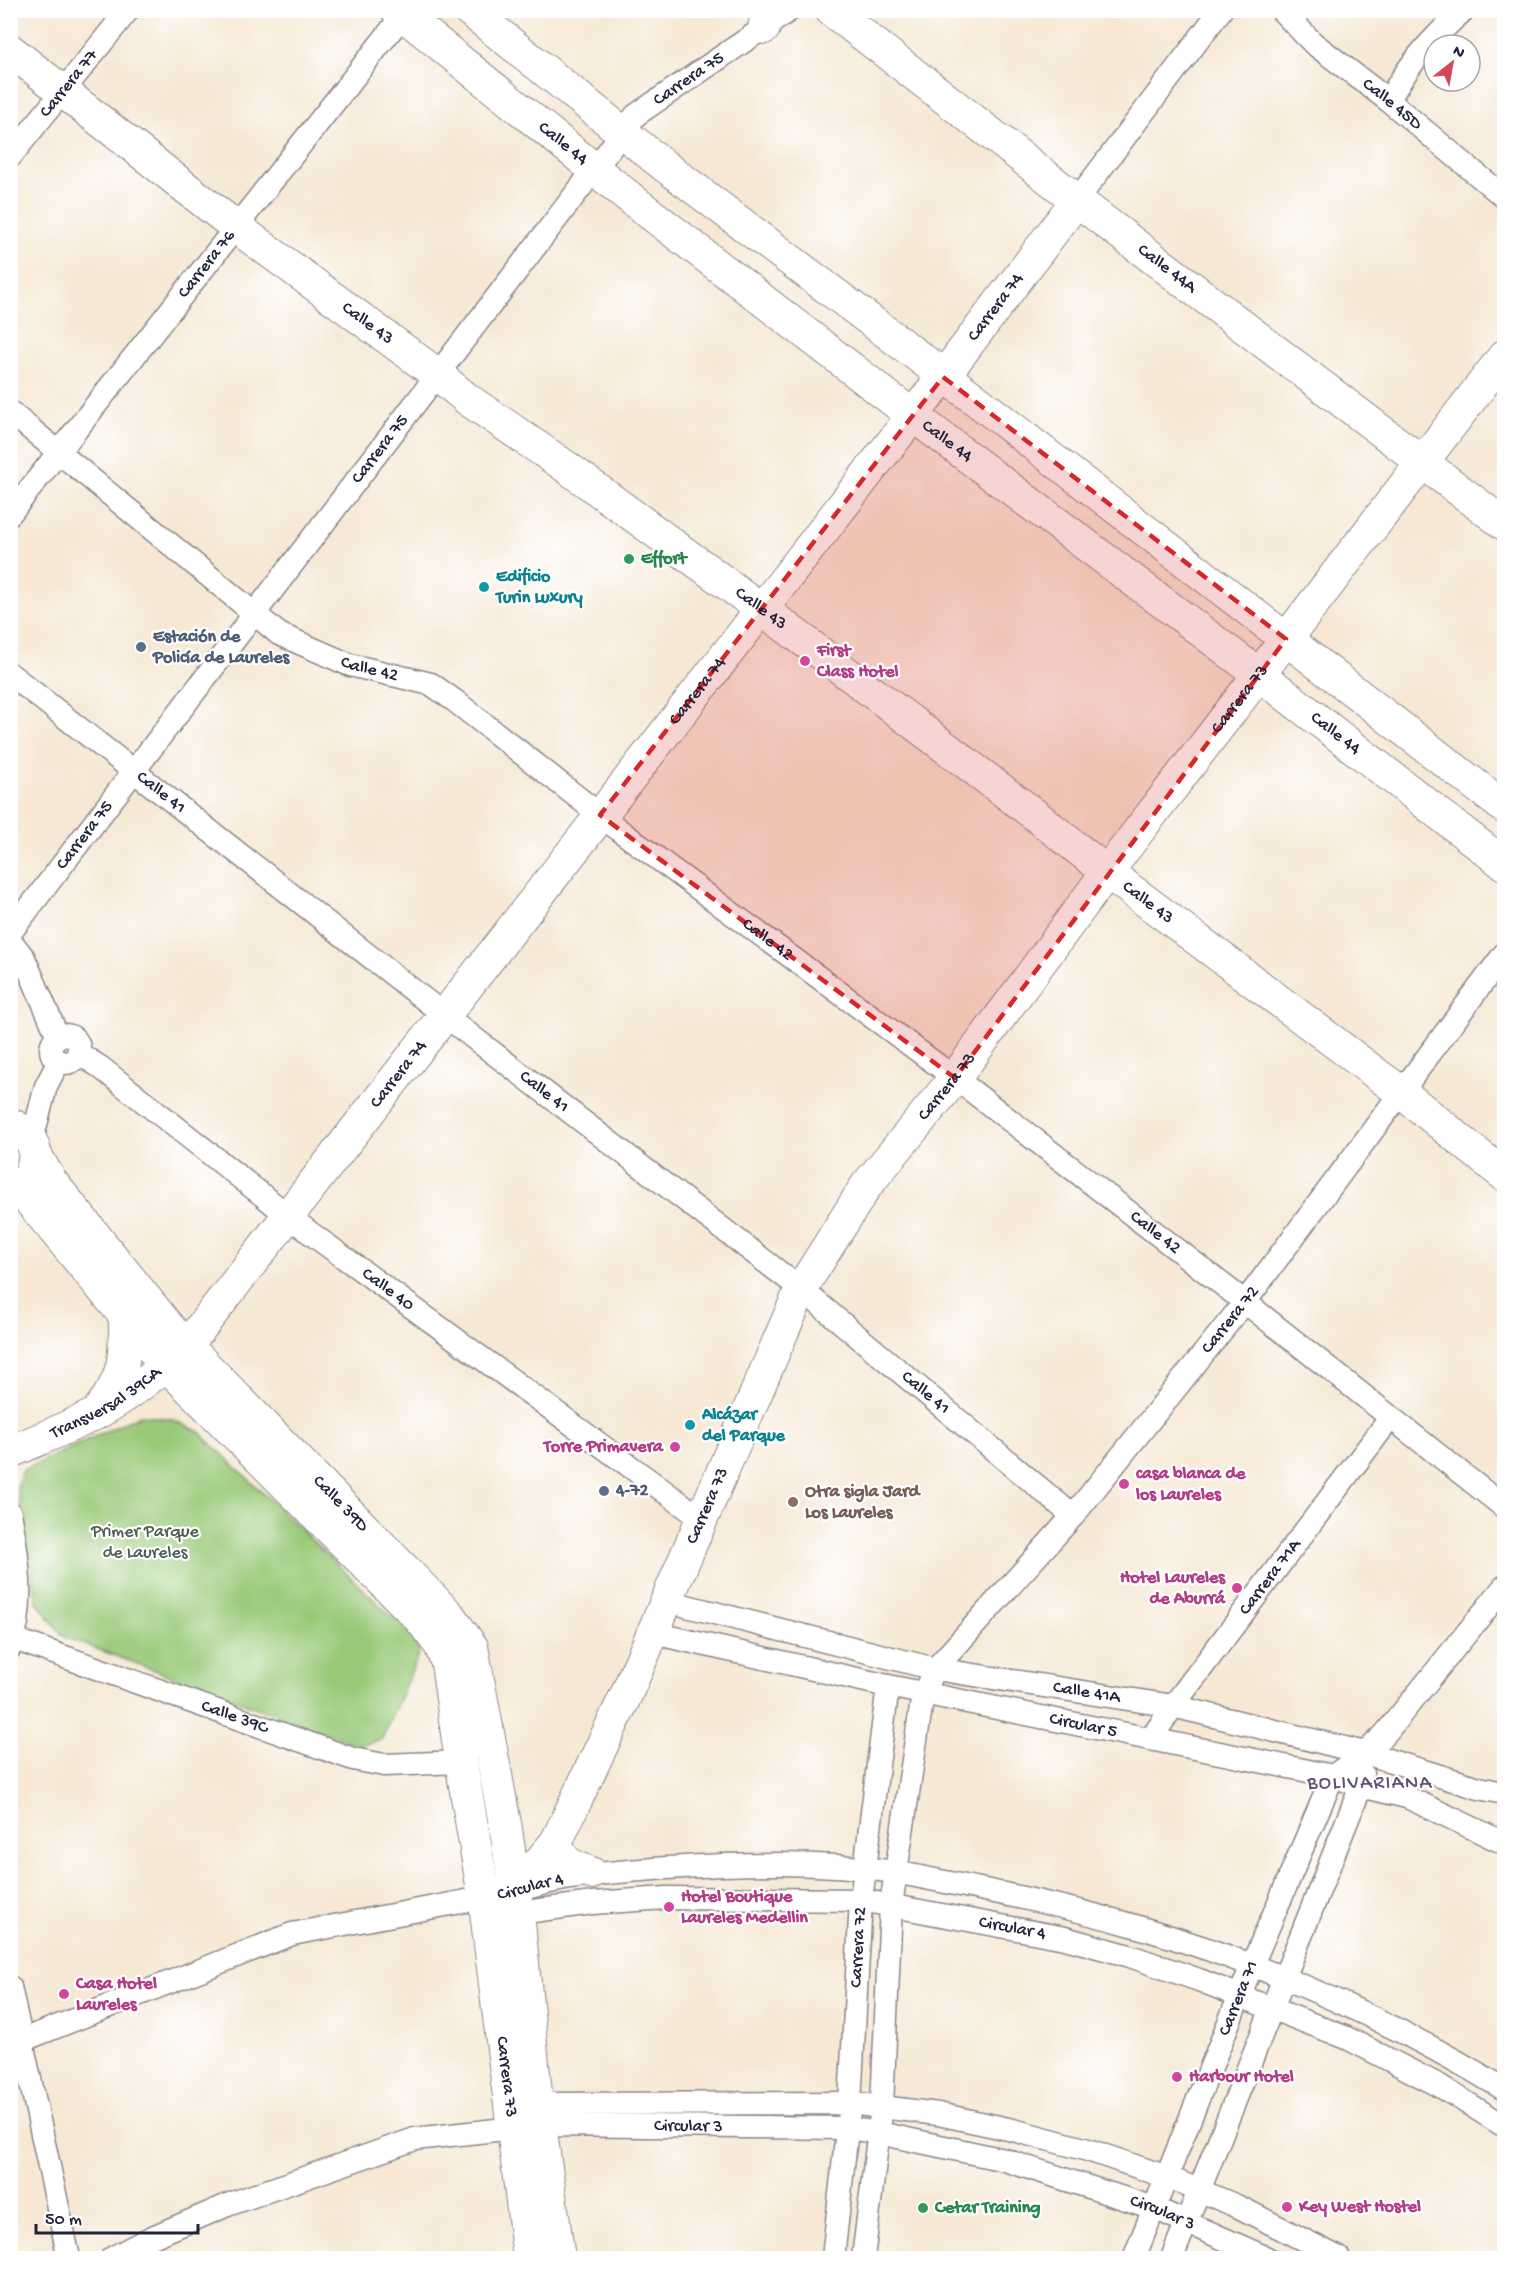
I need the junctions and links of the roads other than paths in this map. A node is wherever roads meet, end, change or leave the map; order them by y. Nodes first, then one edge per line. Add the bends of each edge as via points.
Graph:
1 (128, 10) edge
2 (469, 10) edge
3 (790, 10) edge
4 (831, 10) edge
5 (1221, 10) edge
6 (1281, 10) edge
7 (1464, 10) edge
8 (400, 13) edge
9 (766, 19) edge
10 (10, 50) edge
11 (63, 92) junction
12 (1389, 101) junction
13 (622, 133) junction
14 (10, 157) edge
15 (594, 170) junction
16 (1504, 197) edge
17 (1077, 200) junction
18 (236, 227) junction
19 (1504, 356) edge
20 (438, 375) junction
21 (943, 377) junction
22 (10, 412) edge
23 (912, 415) junction
24 (61, 452) junction
25 (1423, 461) junction
26 (10, 514) edge
27 (1504, 524) edge
28 (762, 608) junction
29 (256, 614) junction
30 (1286, 639) junction
31 (10, 674) edge
32 (1260, 675) junction
33 (135, 771) junction
34 (1504, 807) edge
35 (600, 814) junction
36 (1504, 864) edge
37 (1107, 872) junction
38 (10, 933) edge
39 (10, 940) edge
40 (1504, 954) edge
41 (444, 1014) junction
42 (69, 1057) junction
43 (955, 1078) junction
44 (1402, 1093) junction
45 (22, 1135) edge
46 (1504, 1175) edge
47 (11, 1187) edge
48 (288, 1215) junction
49 (801, 1289) junction
50 (1245, 1302) junction
51 (125, 1317) junction
52 (176, 1355) junction
53 (97, 1413) junction
54 (1391, 1417) junction
55 (10, 1452) edge
56 (1504, 1507) edge
57 (10, 1513) edge
58 (1073, 1516) junction
59 (702, 1519) junction
60 (1504, 1587) edge
61 (667, 1601) junction
62 (653, 1633) junction
63 (12, 1643) edge
64 (935, 1669) junction
65 (888, 1686) junction
66 (923, 1694) junction
67 (1173, 1706) junction
68 (1151, 1739) junction
69 (1365, 1754) junction
70 (461, 1762) junction
71 (1333, 1776) junction
72 (1360, 1786) junction
73 (1504, 1793) edge
74 (556, 1842) junction
75 (1504, 1843) edge
76 (866, 1868) junction
77 (895, 1872) junction
78 (591, 1873) junction
79 (505, 1900) junction
80 (861, 1900) junction
81 (891, 1905) junction
82 (1073, 1910) junction
83 (1065, 1938) junction
84 (1251, 1965) junction
85 (1284, 1978) junction
86 (10, 1987) edge
87 (1240, 1996) junction
88 (1271, 2009) junction
89 (17, 2044) edge
90 (1455, 2060) junction
91 (1440, 2086) junction
92 (1504, 2089) edge
93 (850, 2103) junction
94 (882, 2106) junction
95 (525, 2117) junction
96 (1504, 2126) edge
97 (847, 2128) junction
98 (879, 2133) junction
99 (1167, 2177) junction
100 (1199, 2190) junction
101 (1154, 2208) junction
102 (1187, 2221) junction
103 (1328, 2256) edge
104 (69, 2259) edge
105 (112, 2259) edge
106 (529, 2259) edge
107 (560, 2259) edge
108 (833, 2259) edge
109 (863, 2259) edge
110 (1134, 2259) edge
111 (1172, 2259) edge
112 (1267, 2259) edge

1 - 11 street, Carrera 77
2 - 13 street
3 - 9 street, Carrera 75
4 - 17 street, Calle 44A
5 - 17 street, Carrera 74
6 - 12 street, Calle 45D via 1313,44
7 - 12 street via 1425,48
8 - 15 street, Calle 44
8 - 18 street, Carrera 76
9 - 13 street, Carrera 75 via 636,115
10 - 11 street, Calle 43
11 - 14 street, Carrera 77
11 - 18 street, Calle 43
12 - 16 street, Calle 45D
13 - 15 street, Carrera 75
13 - 21 street
15 - 20 street, Carrera 75
15 - 23 street, Calle 44
17 - 21 street, Carrera 74
17 - 25 street, Calle 44A
18 - 20 street, Calle 43
18 - 24 street, Carrera 76
19 - 25 street, Carrera 73
20 - 28 street, Calle 43
20 - 29 street, Carrera 75
21 - 23 street, Carrera 74
21 - 30 street
22 - 24 street, Calle 42
23 - 28 street, Carrera 74
23 - 32 street, Calle 44
24 - 26 street, Carrera 76
24 - 29 street, Calle 42
25 - 27 street, Calle 44A
25 - 30 street, Carrera 73
28 - 35 street, Carrera 74
28 - 37 street, Calle 43
29 - 33 street, Carrera 75
29 - 35 street, Calle 42 via 279,634 350,665 430,684
30 - 32 street, Carrera 73
30 - 34 street
31 - 33 street, Calle 41
32 - 36 street, Calle 44
32 - 37 street, Carrera 73
33 - 38 street, Carrera 75
33 - 41 street, Calle 41
35 - 41 street, Carrera 74
35 - 43 street, Calle 42
37 - 43 street, Carrera 73
37 - 44 street, Calle 43
39 - 42 street, Calle 40 via 24,958 57,1037 64,1034 79,1045
40 - 44 street, Carrera 72
41 - 48 street, Carrera 74
41 - 49 street, Calle 41
42 - 45 street via 46,1086
42 - 48 street, Calle 40 via 100,1067
43 - 49 street, Carrera 73 via 866,1186
43 - 50 street, Calle 42
44 - 46 street, Calle 43
44 - 50 street, Carrera 72
45 - 47 street via 34,1166 21,1183
45 - 52 street, Calle 39D
47 - 51 street, Calle 39D via 29,1200
48 - 52 street, Carrera 74
48 - 59 street, Calle 40
49 - 58 street, Calle 41
49 - 59 street, Carrera 73
50 - 54 street, Calle 42
50 - 58 street, Carrera 72
51 - 52 street, Calle 39D
51 - 53 street via 125,1360 110,1397
52 - 53 street, Transversal 39CA
52 - 70 street, Calle 39D via 440,1645 447,1663
52 - 79 street, Calle 39D via 450,1615 472,1647 506,1830
53 - 55 street, Transversal 39CA
54 - 56 street, Calle 42
54 - 67 street, Carrera 71A
57 - 63 street via 17,1548 19,1594
58 - 64 street, Carrera 72
59 - 61 street, Carrera 73
60 - 69 street
61 - 62 street, Carrera 73
61 - 64 street, Calle 41A
62 - 65 street, Circular 5
62 - 74 street, Carrera 73
63 - 70 street, Calle 39C via 353,1759 384,1765
64 - 65 street, Carrera 72
64 - 66 street, Carrera 72
64 - 67 street, Calle 41A
65 - 66 street, Circular 5
65 - 76 street, Carrera 72
66 - 68 street, Circular 5
66 - 77 street, Carrera 72
67 - 68 street, Carrera 71A
67 - 69 street, Calle 41A
68 - 71 street, Circular 5
69 - 71 street
69 - 72 street, Carrera 71
69 - 73 street, Calle 41A
70 - 79 street, Calle 39D
71 - 72 street, Circular 5
71 - 84 street, Carrera 71
72 - 75 street, Circular 5 via 1407,1797
72 - 85 street, Carrera 71
74 - 78 street via 565,1862
74 - 79 street, Carrera 73
76 - 77 street, Circular 4
76 - 78 street, Circular 4 via 776,1862
76 - 80 street, Carrera 72
77 - 81 street, Carrera 72
77 - 82 street, Circular 4
78 - 79 street, Circular 4 via 531,1886
79 - 80 street, Circular 4
79 - 89 street, Circular 4 via 292,1934
79 - 95 street, Carrera 73
80 - 81 street, Circular 4
80 - 93 street, Carrera 72
81 - 83 street, Circular 4
81 - 94 street, Carrera 72
82 - 83 street
82 - 84 street, Circular 4
83 - 87 street, Circular 4 via 1130,1956
84 - 85 street, Circular 4
84 - 87 street, Carrera 71
85 - 88 street, Carrera 71
85 - 90 street, Circular 4 via 1371,2016
86 - 89 street
87 - 88 street, Circular 4
87 - 99 street, Carrera 71
88 - 91 street, Circular 4 via 1347,2038
88 - 100 street, Carrera 71
89 - 104 street
90 - 91 street
90 - 92 street, Circular 4
91 - 96 street, Circular 4
93 - 94 street, Circular 3
93 - 95 street, Circular 3
93 - 97 street, Carrera 72
94 - 98 street, Carrera 72
94 - 99 street, Circular 3 via 1013,2130
95 - 97 street, Circular 3
95 - 105 street, Circular 3 via 415,2139 230,2204
95 - 106 street, Carrera 73
95 - 107 street, Carrera 73
97 - 98 street, Circular 3
97 - 108 street, Carrera 72
98 - 101 street, Circular 3 via 1005,2160
98 - 109 street, Carrera 72
99 - 100 street, Circular 3
99 - 101 street, Carrera 71
100 - 102 street, Carrera 71
100 - 103 street, Circular 3 via 1271,2223
101 - 102 street, Circular 3
101 - 110 street, Carrera 71
102 - 111 street, Carrera 71
102 - 112 street, Circular 3

